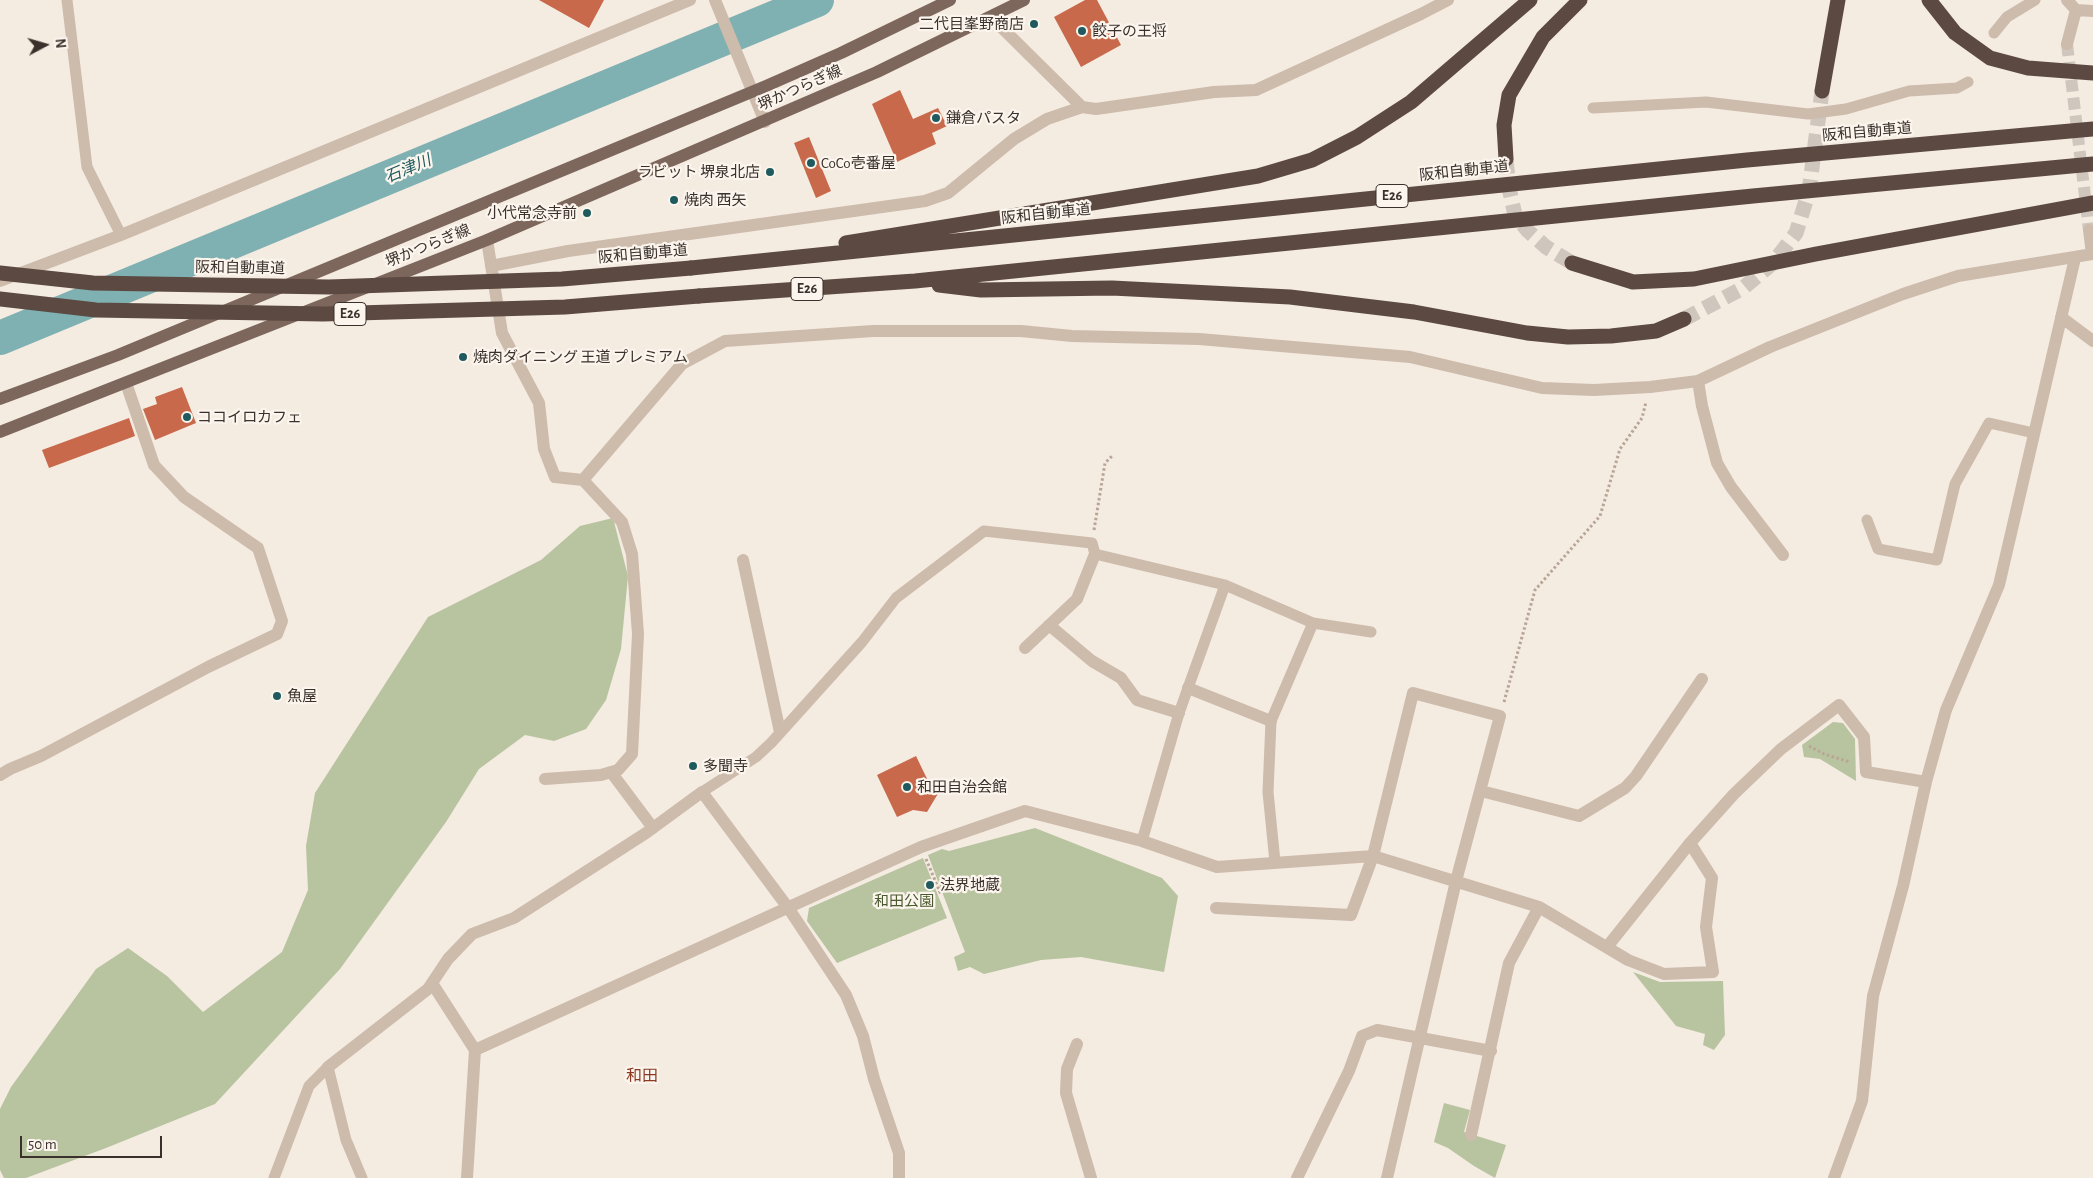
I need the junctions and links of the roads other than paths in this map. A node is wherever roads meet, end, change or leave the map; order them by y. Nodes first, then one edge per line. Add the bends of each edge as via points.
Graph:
1 (67, 0) edge
2 (690, 0) edge
3 (715, 0) edge
4 (950, 0) edge
5 (1024, 0) edge
6 (1448, 0) edge
7 (1530, 0) edge
8 (1580, 0) edge
9 (1838, 0) edge
10 (1929, 0) edge
11 (2035, 0) edge
12 (2067, 0) edge
13 (2076, 10) junction
14 (2093, 11) edge
15 (991, 17) junction
16 (1994, 33) dead end
17 (2067, 44) tunnel mouth
18 (2093, 73) edge
19 (1968, 82) dead end
20 (753, 91) junction
21 (1822, 91) tunnel mouth
22 (1082, 107) junction
23 (1594, 108) dead end
24 (765, 122) junction
25 (2093, 129) edge
26 (1506, 159) tunnel mouth
27 (2093, 164) edge
28 (2093, 203) edge
29 (2089, 230) dead end
30 (121, 235) junction
31 (487, 240) junction
32 (2093, 254) edge
33 (2075, 258) junction
34 (1572, 263) tunnel mouth
35 (490, 266) junction
36 (691, 268) junction
37 (0, 273) edge
38 (0, 281) edge
39 (915, 281) junction
40 (0, 299) edge
41 (2061, 317) junction
42 (1684, 319) tunnel mouth
43 (2093, 341) edge
44 (1698, 380) junction
45 (126, 383) junction
46 (0, 399) edge
47 (0, 432) edge
48 (2034, 433) junction
49 (583, 480) junction
50 (1867, 520) dead end
51 (1093, 549) junction
52 (1783, 555) dead end
53 (743, 560) dead end
54 (1225, 585) junction
55 (1314, 623) junction
56 (1049, 625) junction
57 (1371, 632) dead end
58 (1025, 648) dead end
59 (1702, 679) dead end
60 (1188, 688) junction
61 (1179, 713) junction
62 (1271, 721) junction
63 (780, 732) junction
64 (611, 772) junction
65 (0, 775) edge
66 (545, 779) dead end
67 (1926, 782) junction
68 (1481, 791) junction
69 (702, 792) junction
70 (653, 828) junction
71 (1142, 841) junction
72 (1690, 843) junction
73 (1373, 856) junction
74 (1275, 862) junction
75 (1456, 881) junction
76 (1538, 907) junction
77 (1216, 908) dead end
78 (789, 909) junction
79 (1607, 946) junction
80 (432, 984) junction
81 (1420, 1039) junction
82 (1077, 1044) dead end
83 (475, 1050) junction
84 (1491, 1052) junction
85 (328, 1067) junction
86 (1471, 1135) dead end
87 (274, 1178) edge
88 (362, 1178) edge
89 (467, 1178) edge
90 (899, 1178) edge
91 (1091, 1178) edge
92 (1297, 1178) edge
93 (1387, 1178) edge
94 (1834, 1178) edge

1 - 30 lane via 88,167
2 - 30 street
3 - 20 street
4 - 20 main road, 堺かつらぎ線 via 841,54
5 - 15 main road, 堺かつらぎ線
6 - 22 street via 1256,90 1214,92 1096,109
7 - 36 highway via 1411,102 1357,137 1312,160 1258,176
8 - 26 highway via 1543,37 1510,95 1504,125
9 - 21 highway
10 - 18 highway via 1955,33 1990,58 2028,68
11 - 16 lane via 2008,17
12 - 13 street
13 - 14 street
13 - 17 street
15 - 22 street
15 - 24 main road, 堺かつらぎ線
19 - 23 lane via 1957,88 1909,91 1846,109 1808,114 1706,102
20 - 24 street
20 - 46 main road, 堺かつらぎ線 via 118,355
22 - 35 street via 1046,119 1014,139 948,192 925,201 568,251
24 - 31 main road, 堺かつらぎ線
25 - 36 highway, 阪和自動車道 / E26 via 1747,160
27 - 39 highway, E26
28 - 34 highway via 1694,279 1633,282
29 - 32 street
30 - 38 street
31 - 35 street
31 - 45 main road, 堺かつらぎ線
32 - 33 street
33 - 41 street
33 - 44 street via 1958,276 1903,294 1770,347
35 - 49 street via 502,333 539,403 544,450 555,477
36 - 37 highway, 阪和自動車道 / E26, bridge via 562,279 329,287 93,283
39 - 40 highway, E26, bridge via 565,307 323,314 96,310
39 - 42 highway via 981,290 1112,288 1290,297 1414,312 1568,337 1656,331
41 - 43 street
41 - 48 street
44 - 49 street via 1594,390 1542,388 1410,357 1199,339 1072,336 1021,331 873,331 726,341 682,364
44 - 52 street via 1717,463 1731,487
45 - 47 main road, 堺かつらぎ線
45 - 65 street via 154,465 184,496 258,548 282,621 277,634
48 - 50 lane via 1990,423 1956,484 1937,560 1878,549
48 - 67 street via 1999,585 1946,710
49 - 64 street via 622,522 632,554 638,634 632,754 618,770
51 - 54 lane
51 - 56 street via 1077,599
51 - 63 lane via 984,531 896,598 862,642
53 - 63 street
54 - 55 lane
54 - 60 lane
55 - 57 lane
55 - 62 lane
56 - 58 street
56 - 61 street via 1092,661 1121,678 1137,700
59 - 68 street via 1636,776 1625,788 1579,816
60 - 61 lane
60 - 62 street
61 - 71 lane
62 - 74 lane via 1268,792
63 - 69 lane via 756,756
64 - 66 street
64 - 70 street
67 - 72 street via 1866,772 1864,737 1839,705 1781,749
67 - 94 street via 1874,996 1862,1101
68 - 73 street via 1500,716 1413,693
68 - 75 street
69 - 70 street
69 - 78 street
70 - 80 street via 514,918 472,934 448,959
71 - 74 street via 1217,867
71 - 78 street via 1025,811 922,847
72 - 79 street
72 - 79 street via 1712,878 1706,927 1713,972 1664,974 1628,960
73 - 74 street
73 - 75 street
73 - 77 street via 1350,915
75 - 76 street
75 - 81 street
76 - 79 street
76 - 84 street via 1508,963
78 - 83 street
78 - 90 street via 846,995 863,1036 899,1153
80 - 83 street
80 - 85 street
81 - 84 street
81 - 92 street via 1377,1030 1362,1036 1349,1071
81 - 93 street
82 - 91 street via 1066,1069 1066,1093
83 - 89 street
84 - 86 street
85 - 87 lane via 309,1086
85 - 88 lane via 346,1140

